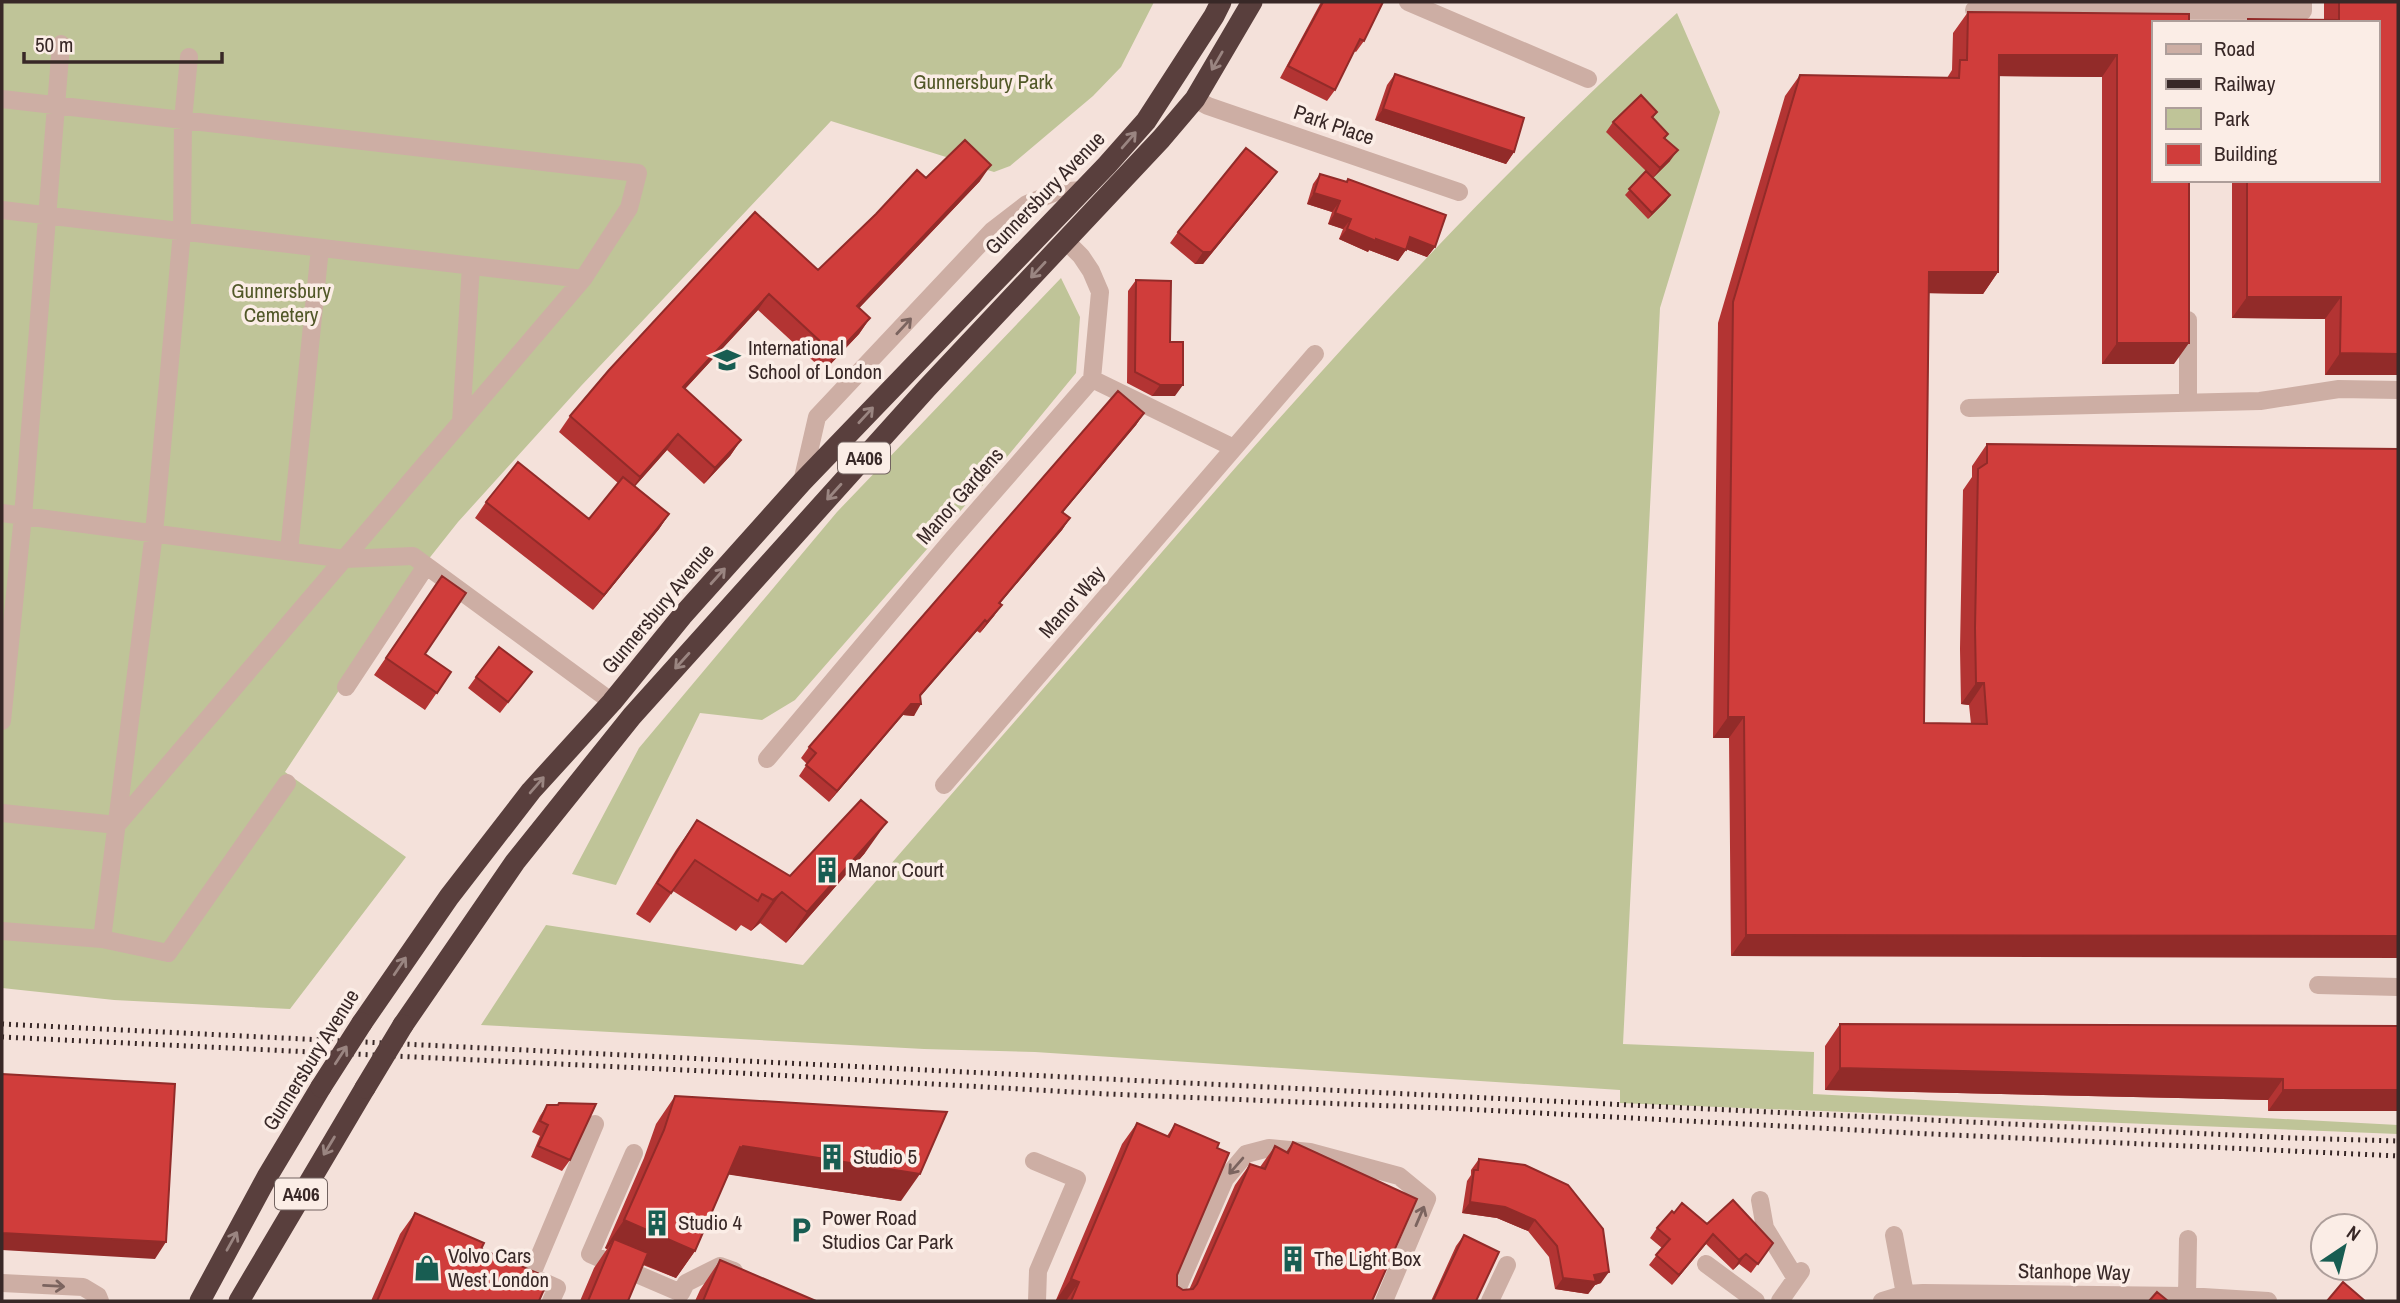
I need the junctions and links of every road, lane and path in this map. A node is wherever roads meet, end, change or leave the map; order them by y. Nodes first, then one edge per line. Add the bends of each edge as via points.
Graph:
1 (1221, 2) edge
2 (1252, 2) edge
3 (1408, 2) edge
4 (2303, 2) edge
5 (1974, 10) edge
6 (2190, 17) edge
7 (61, 44) dead end
8 (189, 57) dead end
9 (1588, 79) dead end
10 (2, 99) edge
11 (1195, 99) junction
12 (56, 105) junction
13 (183, 120) junction
14 (1083, 190) junction
15 (1459, 192) dead end
16 (2, 211) edge
17 (46, 216) junction
18 (182, 232) junction
19 (1066, 241) junction
20 (320, 248) junction
21 (471, 266) junction
22 (583, 279) junction
23 (2188, 306) edge
24 (1315, 354) dead end
25 (1092, 379) junction
26 (2398, 390) edge
27 (2188, 403) junction
28 (1969, 408) dead end
29 (461, 422) junction
30 (1234, 448) junction
31 (802, 482) junction
32 (2, 513) edge
33 (23, 516) junction
34 (154, 533) junction
35 (289, 551) junction
36 (345, 559) junction
37 (426, 566) junction
38 (346, 687) dead end
39 (612, 702) junction
40 (2, 721) edge
41 (767, 759) dead end
42 (287, 783) dead end
43 (944, 785) dead end
44 (2, 813) edge
45 (117, 825) junction
46 (2, 931) edge
47 (102, 939) junction
48 (2318, 985) dead end
49 (2398, 988) edge
50 (595, 1124) edge
51 (634, 1153) dead end
52 (1034, 1161) dead end
53 (1760, 1200) dead end
54 (1894, 1235) dead end
55 (2188, 1239) dead end
56 (1706, 1264) dead end
57 (506, 1265) edge
58 (1507, 1265) dead end
59 (531, 1276) junction
60 (755, 1279) edge
61 (2, 1283) edge
62 (1905, 1294) junction
63 (2187, 1296) junction
64 (2061, 1298) edge
65 (100, 1301) edge
66 (201, 1301) edge
67 (239, 1301) edge
68 (551, 1301) edge
69 (1037, 1301) edge
70 (1172, 1301) edge
71 (1384, 1301) edge
72 (1490, 1301) edge
73 (1756, 1301) edge
74 (1780, 1301) edge
75 (1881, 1301) edge
76 (2259, 1301) edge

14 -> 1 highway, Gunnersbury Avenue / A406 via 1146,121
2 -> 11 highway, A406
3 - 9 street
4 - 6 street via 2303,11
5 - 6 street
7 - 12 street
8 - 13 street
10 - 12 street
11 - 15 street, Park Place
11 - 19 highway, A406
12 - 13 street
12 - 17 street
13 - 18 street
13 - 22 street via 638,173 629,208
31 -> 14 highway, Gunnersbury Avenue / A406
31 -> 14 street via 817,417 992,231 1027,204 1056,192
16 - 17 street
17 - 18 street
17 - 33 street
18 - 20 street
18 - 34 street
19 - 25 street via 1081,256 1100,292
19 -> 67 highway, A406, bridge via 632,716 515,862 403,1025
20 - 21 street
20 - 35 street
21 - 22 street
21 - 29 street
22 - 29 street
23 - 27 street
24 - 30 street, Manor Way
25 - 30 street
25 - 41 street, Manor Gardens
26 - 27 street via 2339,389 2260,401
27 - 28 street
29 - 36 street
30 - 43 street, Manor Way
39 -> 31 highway, Gunnersbury Avenue / A406 via 682,615
32 - 33 street
33 - 34 street
33 - 40 street
34 - 35 street
34 - 45 street
35 - 36 street
36 - 37 street via 413,556
36 - 45 street
37 - 38 street
37 - 39 street
66 -> 39 highway, Gunnersbury Avenue / A406, bridge via 267,1177 362,1023 531,791
42 - 47 street via 167,953
44 - 45 street
45 - 47 street
46 - 47 street
48 - 49 street
50 - 59 street
51 - 60 street via 590,1254 681,1293 686,1283 720,1266
52 - 69 street via 1077,1179 1038,1271
53 - 74 street via 1765,1228 1798,1274
54 - 62 street
55 - 63 street
56 - 73 street
57 - 59 street
58 - 72 street
59 - 68 street via 557,1287
61 -> 65 street via 83,1287
62 - 64 street, Stanhope Way
62 - 75 street, Stanhope Way
63 - 64 street, Stanhope Way
63 - 76 street, Stanhope Way
71 -> 70 street via 1427,1199 1399,1176 1310,1152 1269,1148 1246,1154 1225,1179

